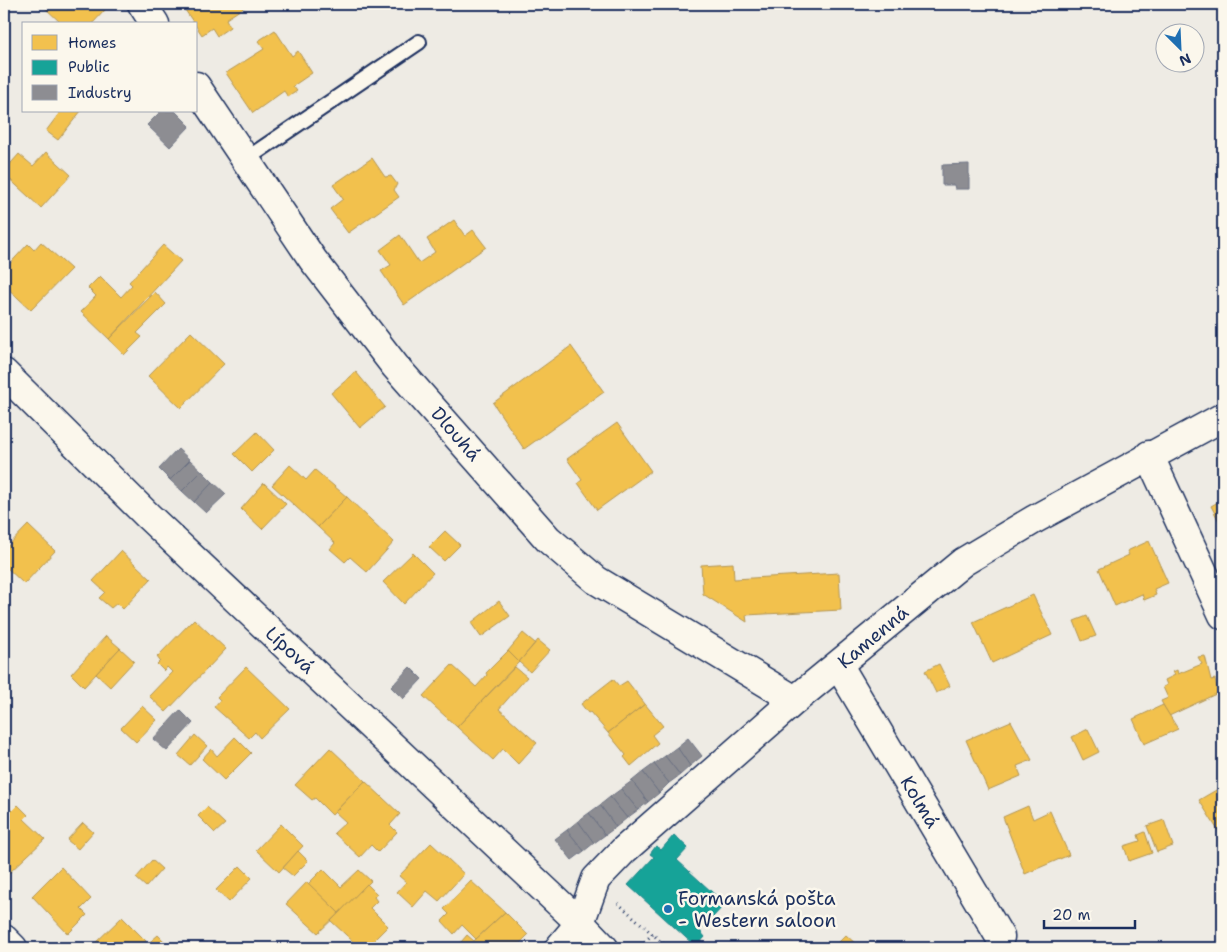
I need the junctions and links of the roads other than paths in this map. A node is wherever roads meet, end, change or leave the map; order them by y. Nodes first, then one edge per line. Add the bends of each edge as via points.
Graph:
1 (142, 4) edge
2 (154, 22) edge
3 (420, 42) dead end
4 (198, 89) edge
5 (245, 160) junction
6 (4, 373) edge
7 (1223, 417) edge
8 (1150, 455) junction
9 (1223, 615) edge
10 (839, 666) junction
11 (795, 700) junction
12 (584, 912) junction
13 (1000, 938) dead end
14 (4, 939) edge
15 (13, 948) edge
16 (559, 948) edge
17 (604, 948) edge

1 - 2 street
3 - 5 lane
4 - 5 street, Dlouhá
5 - 11 street, Dlouhá via 313,260 396,366 548,539 596,580
6 - 12 street, Lípová via 148,516
7 - 8 street, Kamenná
8 - 9 street
8 - 10 street, Kamenná via 963,562
10 - 11 street, Kamenná
10 - 13 street, Kolmá
11 - 12 street, Kamenná via 624,850 596,879
12 - 16 street
12 - 17 street, Lípová
14 - 15 street

